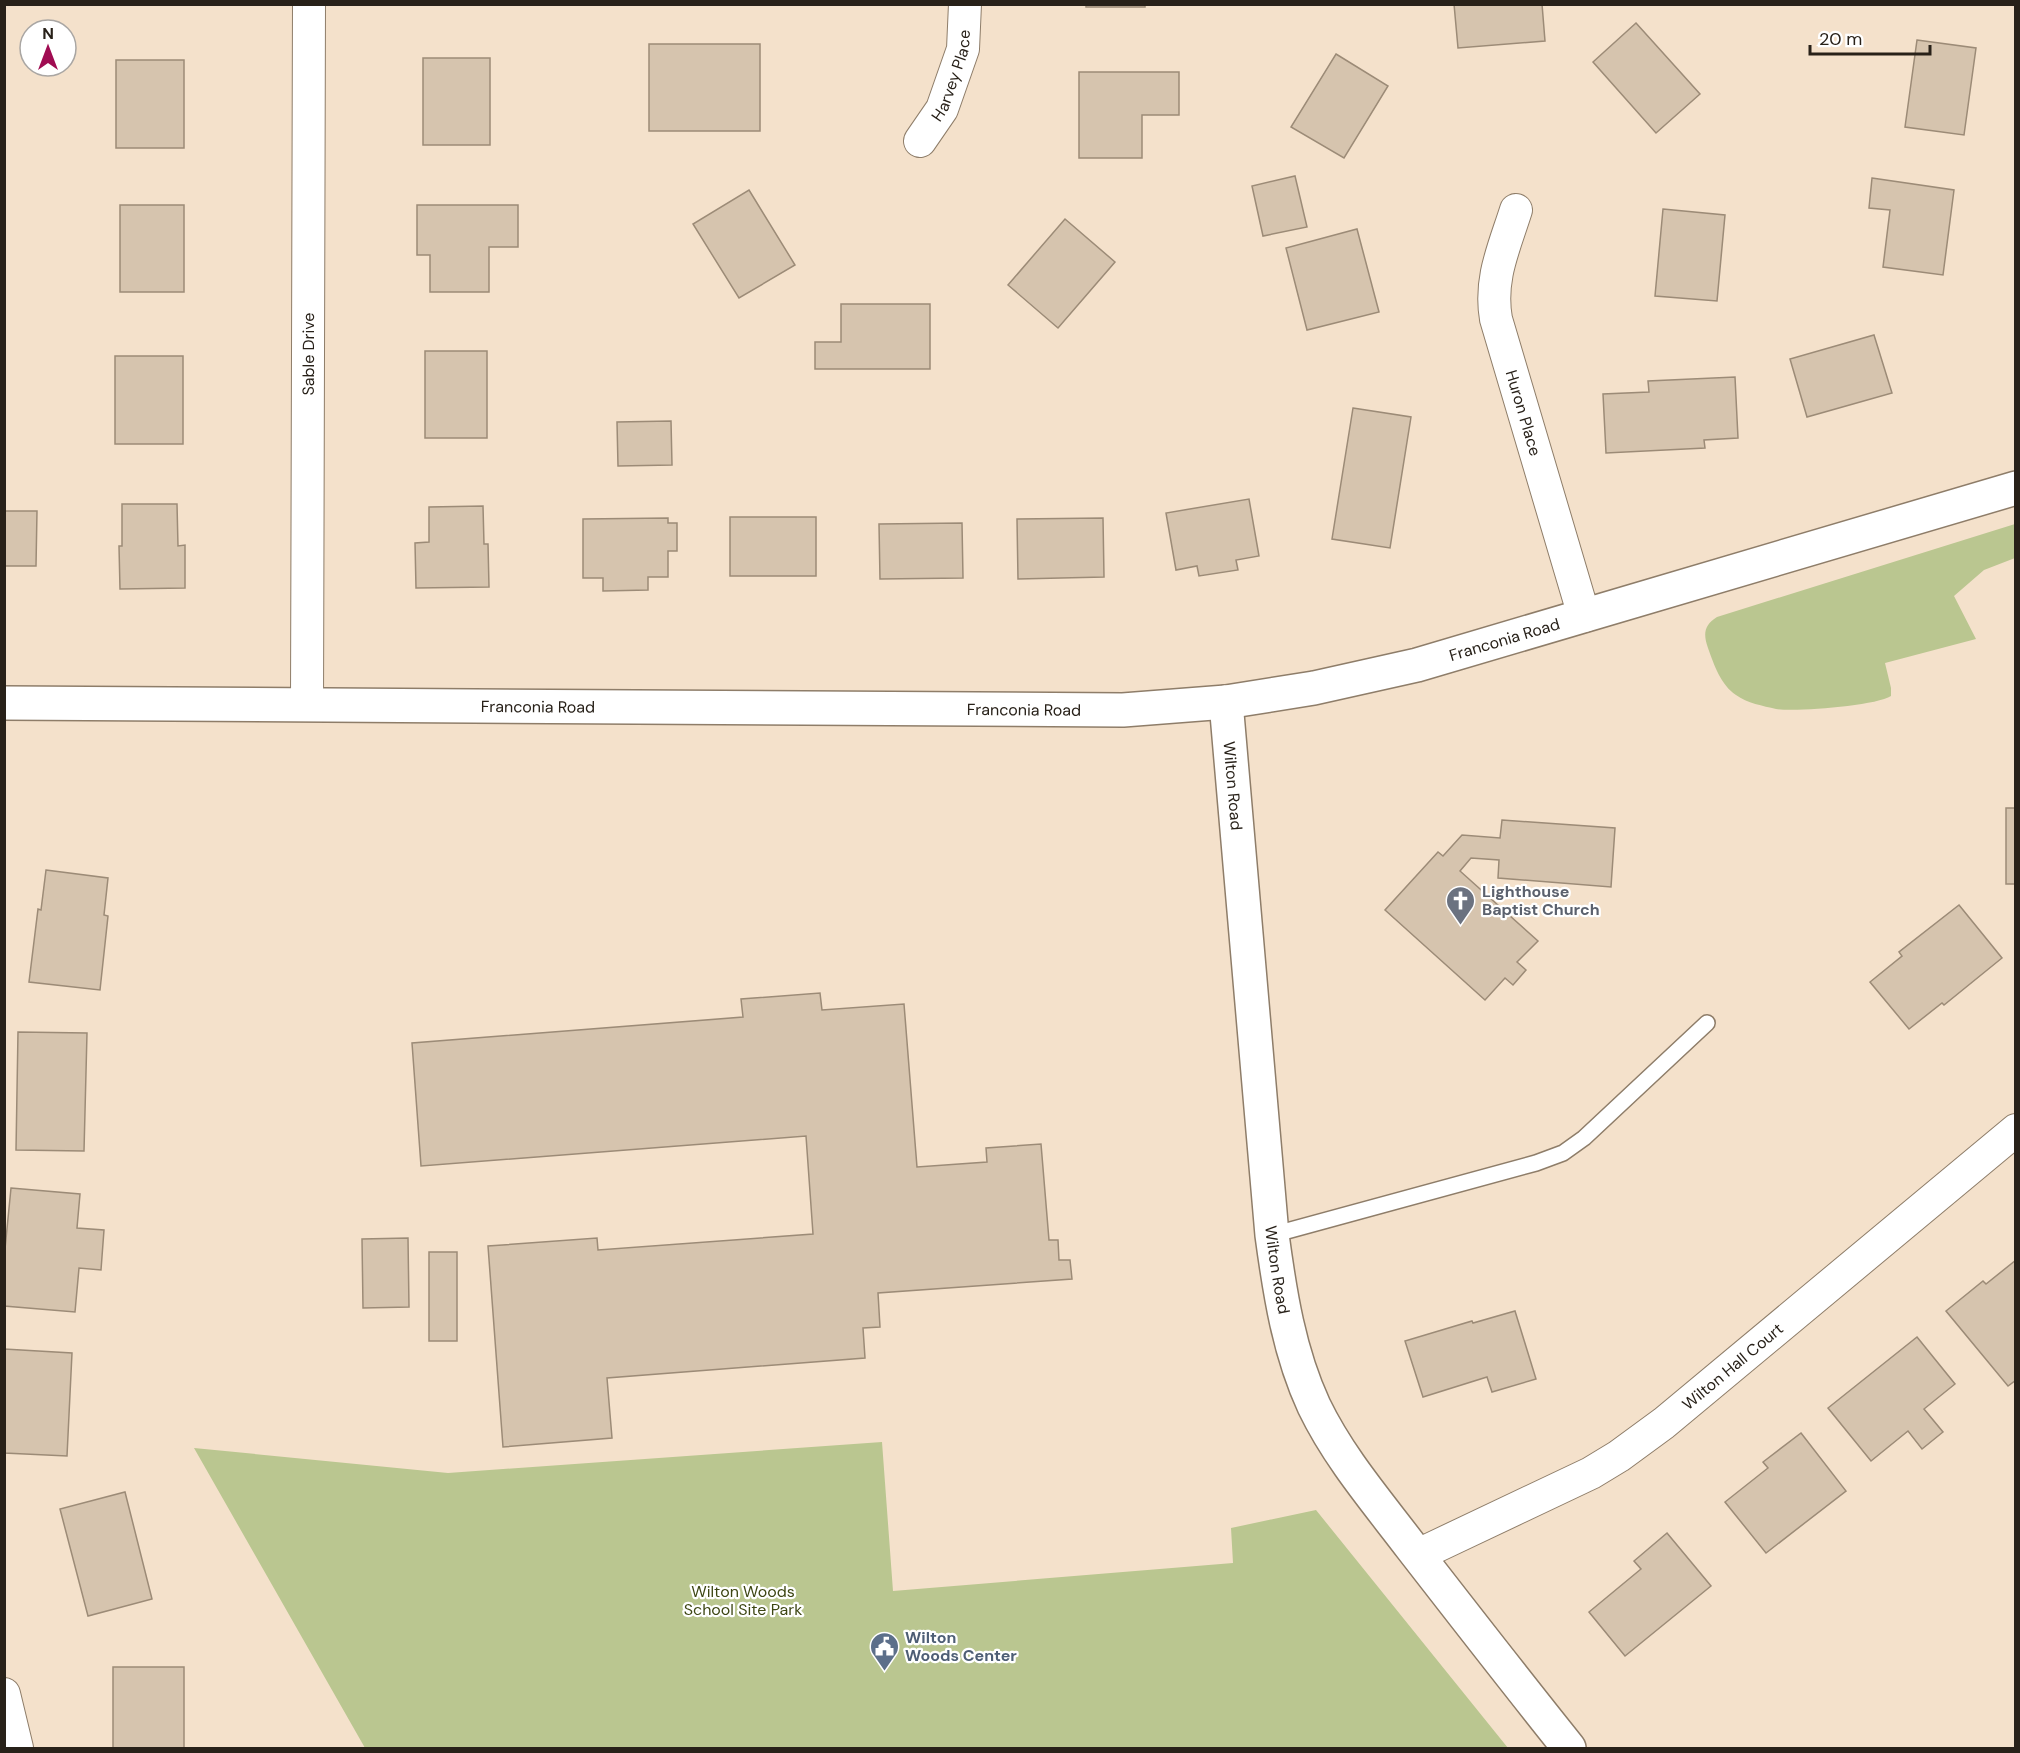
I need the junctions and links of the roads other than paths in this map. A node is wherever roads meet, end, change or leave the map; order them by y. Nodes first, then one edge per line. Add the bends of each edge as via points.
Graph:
1 (309, 4) edge
2 (965, 4) edge
3 (920, 141) dead end
4 (1516, 210) dead end
5 (2016, 488) edge
6 (1584, 616) junction
7 (1226, 702) junction
8 (4, 703) edge
9 (307, 704) junction
10 (1707, 1023) dead end
11 (2016, 1130) edge
12 (1272, 1235) junction
13 (1418, 1556) junction
14 (4, 1694) edge
15 (17, 1749) edge
16 (1569, 1749) edge

1 - 9 street, Sable Drive
2 - 3 street, Harvey Place via 963,49 942,109
4 - 6 street, Huron Place via 1494,282 1496,319
5 - 6 main road, Franconia Road
6 - 7 main road, Franconia Road via 1417,665
7 - 9 main road, Franconia Road via 1123,710
7 - 12 main road, Wilton Road
8 - 9 main road, Franconia Road
10 - 12 lane via 1563,1153
11 - 13 street, Wilton Hall Court via 1664,1424 1591,1473
12 - 13 main road, Wilton Road via 1288,1332 1314,1406 1335,1444
13 - 16 main road, Wilton Road
14 - 15 street

